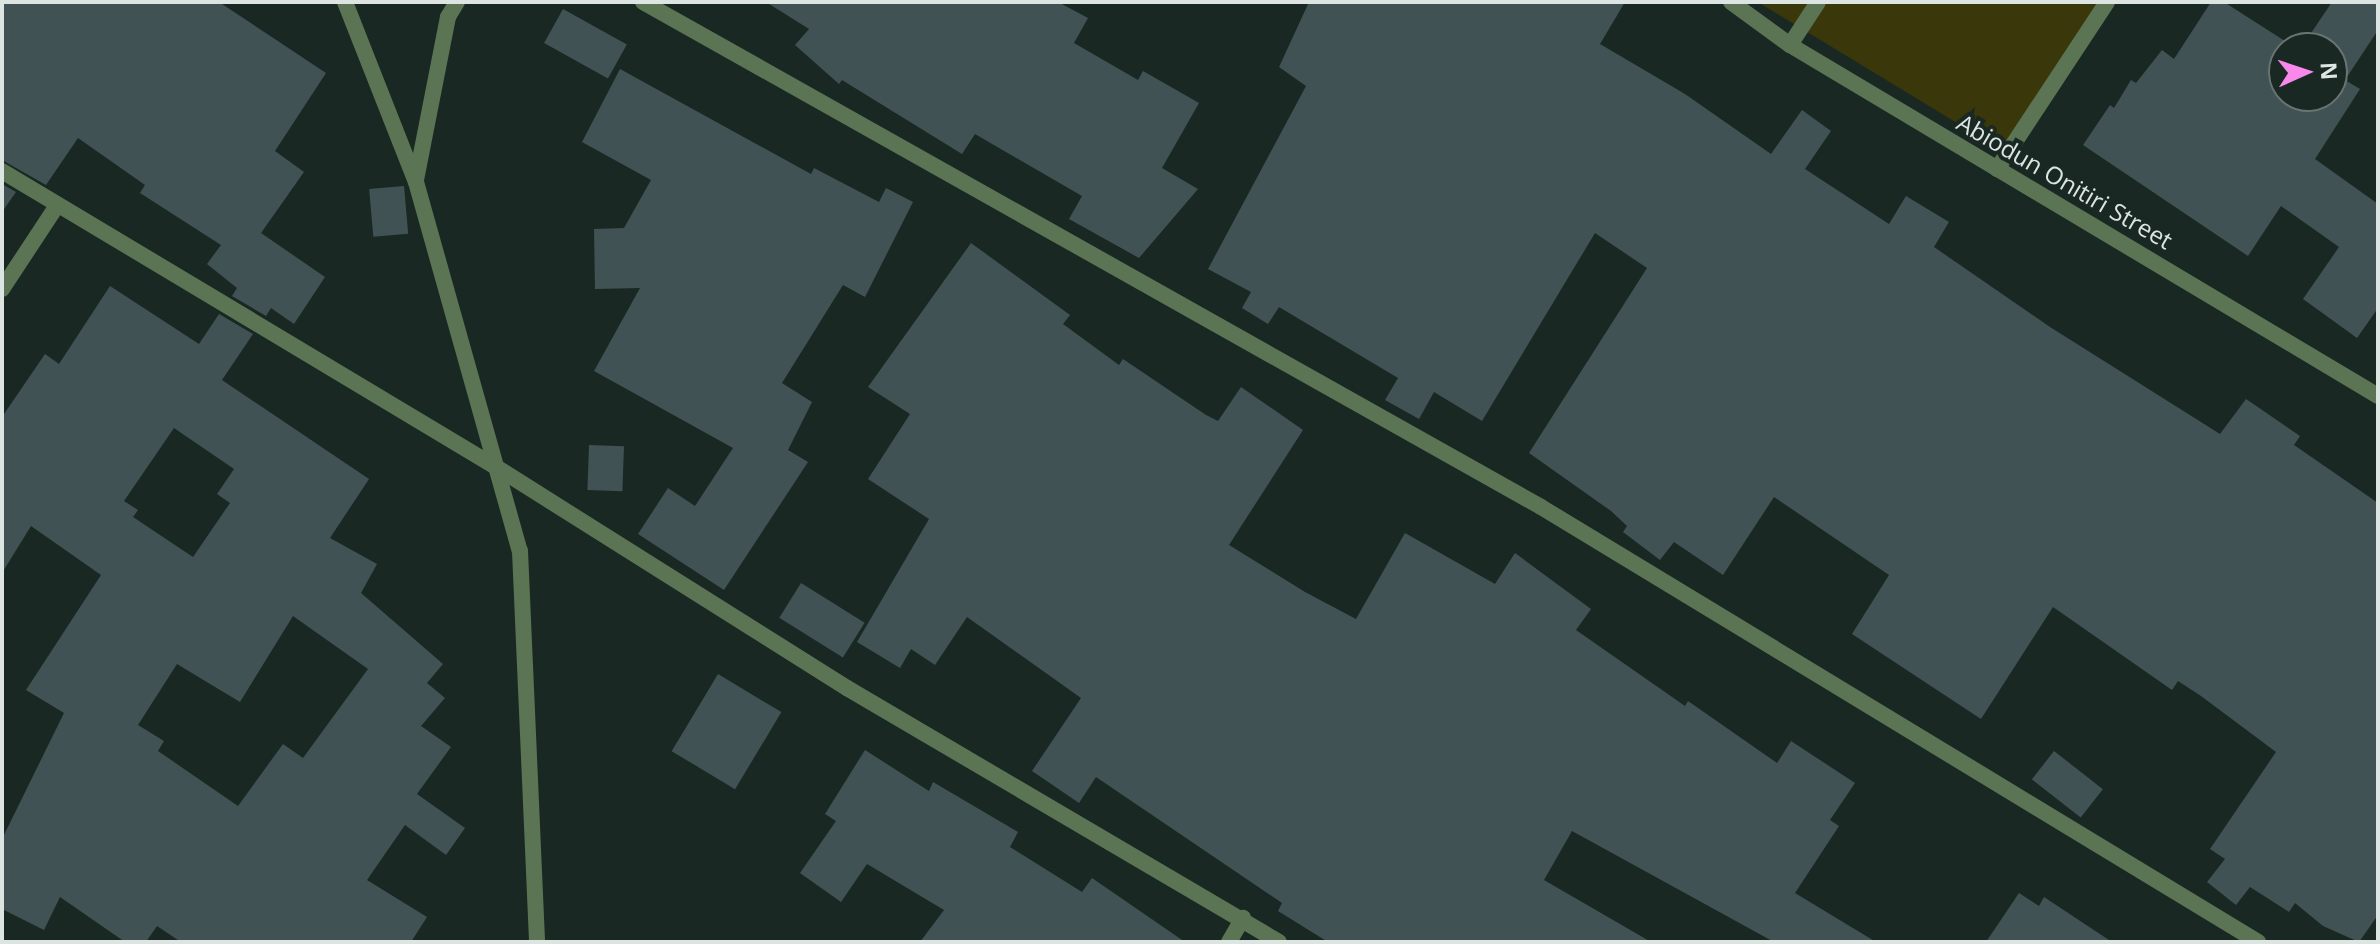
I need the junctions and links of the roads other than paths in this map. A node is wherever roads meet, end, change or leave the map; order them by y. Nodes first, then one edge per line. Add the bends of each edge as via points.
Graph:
1 (345, 2) edge
2 (457, 2) edge
3 (643, 2) edge
4 (1731, 2) edge
5 (1818, 2) edge
6 (2107, 2) edge
7 (1790, 45) junction
8 (1997, 169) junction
9 (2, 171) edge
10 (416, 182) junction
11 (56, 207) junction
12 (2, 289) edge
13 (2378, 396) edge
14 (496, 467) junction
15 (1243, 918) junction
16 (537, 942) edge
17 (1229, 942) edge
18 (1279, 942) edge
19 (2258, 942) edge

1 - 10 street
2 - 10 street via 448,17
3 - 19 street via 1541,507
4 - 7 street, Abiodun Onitiri Street
5 - 7 street
6 - 8 street
7 - 8 street, Abiodun Onitiri Street
8 - 13 street, Abiodun Onitiri Street
9 - 11 street
10 - 14 street
11 - 12 street
11 - 14 street
14 - 15 street via 847,688
14 - 16 street via 520,551
15 - 17 street
15 - 18 street

